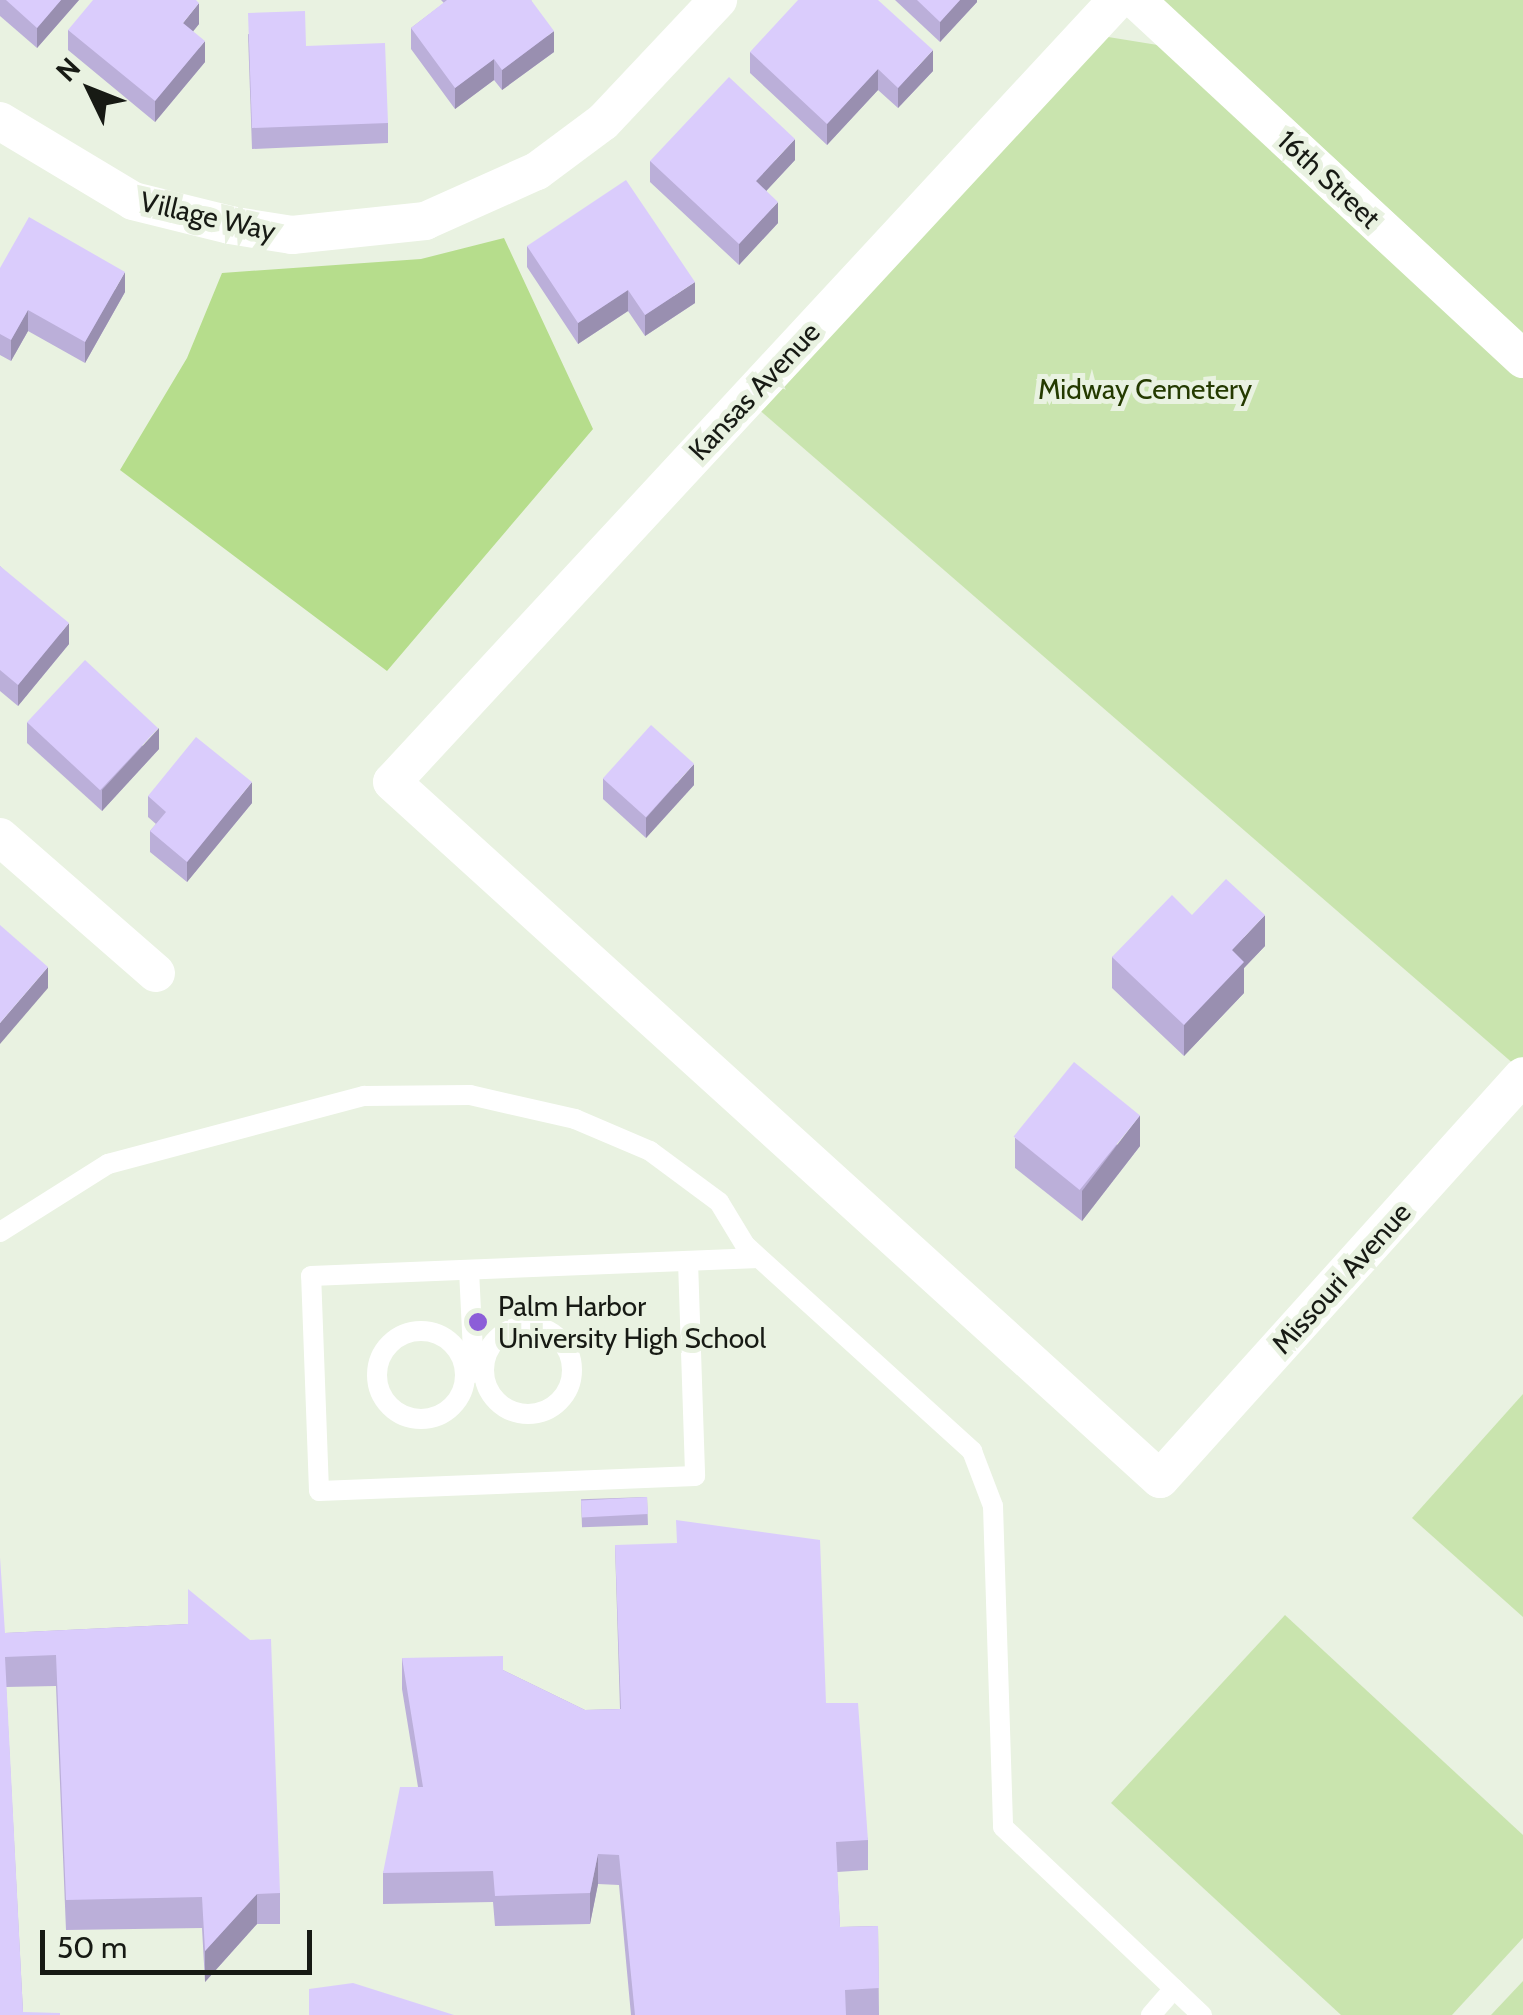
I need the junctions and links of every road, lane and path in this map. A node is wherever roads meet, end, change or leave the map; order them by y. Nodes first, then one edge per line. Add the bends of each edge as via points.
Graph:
1 (718, 0) edge
2 (1117, 0) edge
3 (1136, 0) edge
4 (0, 121) edge
5 (1523, 359) edge
6 (0, 838) edge
7 (156, 973) dead end
8 (1523, 1076) edge
9 (0, 1232) edge
10 (759, 1258) junction
11 (688, 1261) junction
12 (468, 1270) junction
13 (475, 1374) junction
14 (1160, 1479) joint
15 (1174, 1989) junction
16 (1151, 2015) edge
17 (1202, 2015) edge

1 - 4 street, Village Way via 590,132 537,171 425,221 292,235 230,225 132,200
2 - 14 street, Kansas Avenue via 392,782
3 - 5 street, 16th Street
6 - 7 street
8 - 14 street, Missouri Avenue
9 - 10 lane via 108,1164 230,1127 364,1096 470,1095 575,1119 650,1151 719,1202
10 - 11 lane
10 - 15 lane via 972,1451 993,1506 1003,1828
11 - 12 lane
11 - 12 lane via 695,1476 319,1491 312,1276
12 - 13 lane
13 - 13 lane via 500,1405 527,1415 566,1395 572,1366 550,1330 522,1326 496,1339
13 - 13 lane via 454,1346 429,1332 400,1336 376,1370 392,1410 420,1420 448,1411
15 - 16 lane
15 - 17 lane

